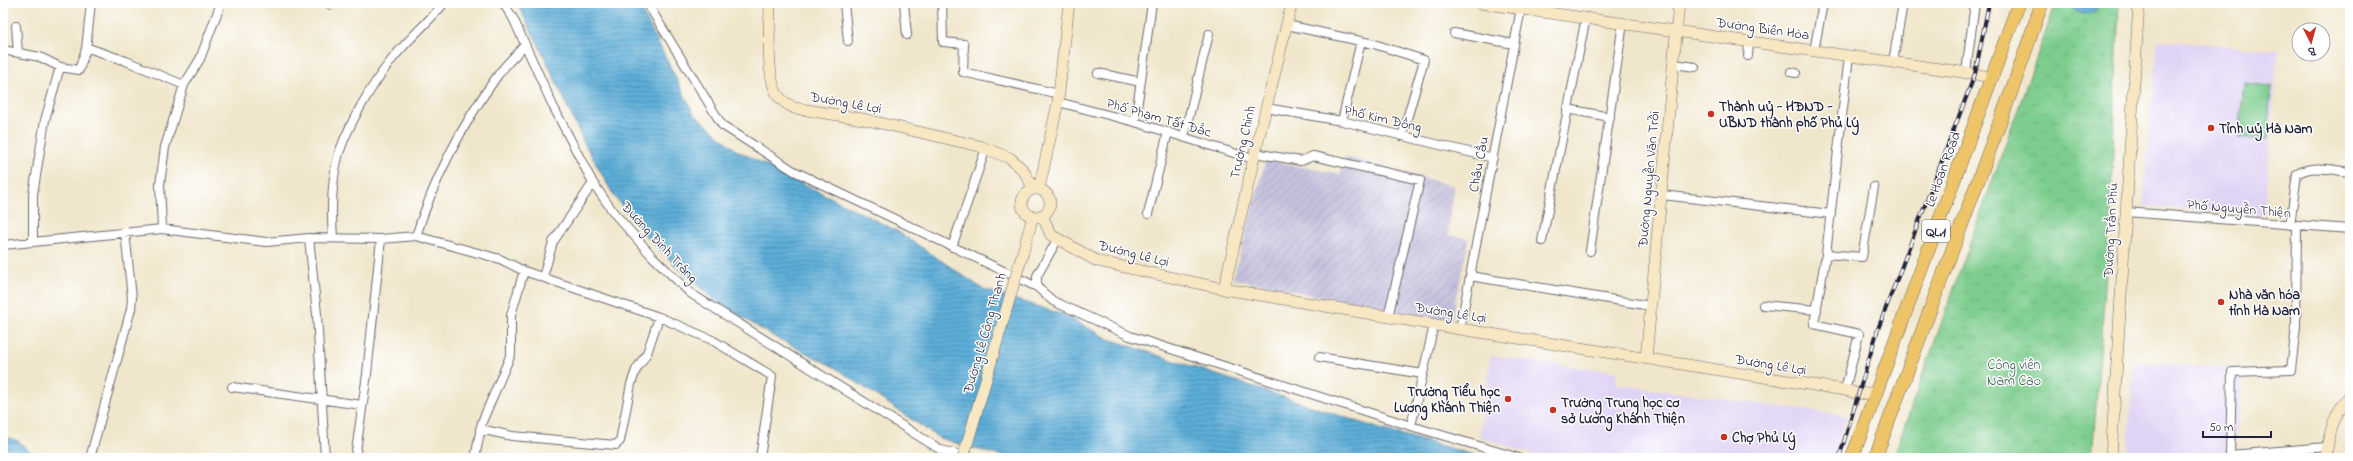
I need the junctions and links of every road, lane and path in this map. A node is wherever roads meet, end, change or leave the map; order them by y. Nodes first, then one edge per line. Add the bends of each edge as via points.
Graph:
1 (91, 3) edge
2 (221, 3) edge
3 (444, 3) edge
4 (503, 3) edge
5 (647, 3) edge
6 (770, 3) edge
7 (844, 3) edge
8 (904, 3) edge
9 (942, 3) edge
10 (1069, 3) edge
11 (1152, 3) edge
12 (1292, 3) edge
13 (1480, 3) edge
14 (1679, 3) edge
15 (1823, 3) edge
16 (1903, 3) edge
17 (1975, 3) edge
18 (2019, 3) edge
19 (2042, 3) edge
20 (2139, 3) edge
21 (1522, 5) edge
22 (1586, 18) junction
23 (1623, 23) junction
24 (1287, 25) junction
25 (16, 26) dead end
26 (1677, 31) junction
27 (1454, 33) dead end
28 (1209, 34) dead end
29 (907, 36) dead end
30 (848, 41) dead end
31 (1361, 41) junction
32 (1749, 42) junction
33 (1514, 44) junction
34 (525, 45) junction
35 (86, 49) junction
36 (3, 50) edge
37 (1814, 51) junction
38 (18, 53) junction
39 (1748, 56) dead end
40 (1849, 56) junction
41 (1893, 62) junction
42 (1674, 64) junction
43 (60, 67) junction
44 (1695, 67) dead end
45 (1966, 72) junction
46 (1098, 73) dead end
47 (1993, 78) junction
48 (1141, 82) junction
49 (2014, 84) junction
50 (184, 85) junction
51 (1058, 98) junction
52 (1266, 108) junction
53 (1567, 109) junction
54 (1610, 117) junction
55 (1342, 121) junction
56 (1135, 122) junction
57 (1168, 132) junction
58 (1402, 136) junction
59 (1184, 137) junction
60 (986, 148) junction
61 (1254, 156) junction
62 (1493, 158) junction
63 (2349, 172) edge
64 (593, 183) junction
65 (1874, 187) dead end
66 (1036, 189) junction
67 (1662, 195) junction
68 (2126, 212) junction
69 (1148, 214) dead end
70 (1831, 214) junction
71 (1037, 216) junction
72 (2294, 225) junction
73 (162, 229) junction
74 (2350, 229) edge
75 (125, 232) junction
76 (416, 236) junction
77 (309, 238) junction
78 (333, 238) junction
79 (381, 239) junction
80 (1057, 240) junction
81 (33, 241) junction
82 (1542, 241) dead end
83 (3, 245) edge
84 (952, 247) junction
85 (1590, 251) dead end
86 (1826, 254) junction
87 (524, 271) junction
88 (1470, 276) junction
89 (543, 278) junction
90 (1037, 287) junction
91 (1224, 289) junction
92 (1763, 305) dead end
93 (1651, 306) junction
94 (1817, 310) junction
95 (659, 317) junction
96 (1388, 317) junction
97 (1434, 325) junction
98 (1460, 329) junction
99 (1319, 357) dead end
100 (1646, 358) junction
101 (1423, 374) junction
102 (232, 387) dead end
103 (1845, 390) junction
104 (1876, 392) junction
105 (2350, 396) edge
106 (1896, 399) junction
107 (322, 400) junction
108 (362, 405) junction
109 (1411, 426) junction
110 (480, 429) junction
111 (2327, 452) edge
112 (940, 454) edge
113 (90, 458) edge
114 (325, 458) edge
115 (355, 458) edge
116 (475, 458) edge
117 (760, 458) edge
118 (963, 458) edge
119 (974, 458) edge
120 (1519, 458) edge
121 (1852, 458) edge
122 (1876, 458) edge
123 (2111, 458) edge

1 - 35 street
2 - 50 street via 200,59
3 - 78 street via 390,61 350,128 339,153 332,196
4 - 34 street, Đường Đinh Tráng
5 - 84 street via 722,125 794,171
6 - 60 street, Đường Lê Lợi via 772,76 775,90 785,103 794,108 863,120
7 - 30 street
8 - 29 street
9 - 51 street, Phố Phạm Tất Đắc via 943,42 964,44 963,72
10 - 51 street
11 - 48 street
12 - 24 street, Trường Chinh
13 - 21 street, Đường Biên Hòa
14 - 26 street, Đường Nguyễn Văn Trỗi
15 - 37 street
16 - 41 street
17 - 45 street
18 - 47 main road, Le Hoan Road / QL.1
19 - 49 main road, QL.1
20 - 68 street, Đường Trần Phú
21 - 22 street, Đường Biên Hòa
21 - 33 street, Châu Cầu
22 - 23 street, Đường Biên Hòa
22 - 53 street
23 - 26 street, Đường Biên Hòa
23 - 54 street
24 - 31 street
24 - 52 street, Trường Chinh
25 - 38 street
26 - 32 street, Đường Biên Hòa
26 - 42 street, Đường Nguyễn Văn Trỗi
27 - 33 street
28 - 59 street
31 - 55 street
31 - 58 street via 1424,60
32 - 37 street, Đường Biên Hòa
32 - 39 street
33 - 62 street, Châu Cầu
34 - 64 street, Đường Đinh Tráng
34 - 76 street via 499,74 466,125 424,213
35 - 43 street via 79,70
35 - 50 street via 100,51
36 - 38 street
37 - 40 street, Đường Biên Hòa
38 - 43 street via 40,57
40 - 41 street, Đường Biên Hòa
40 - 70 street
41 - 45 street, Đường Biên Hòa
42 - 44 street
42 - 67 street, Đường Nguyễn Văn Trỗi
43 - 81 street via 45,120 33,194
45 - 47 street, Đường Biên Hòa
46 - 48 street
47 - 49 main road
47 - 104 main road, Le Hoan Road / QL.1
48 - 56 street
49 - 106 main road, QL.1
50 - 73 street via 165,147 160,184
51 - 56 street, Phố Phạm Tất Đắc
51 - 66 street
52 - 55 street, Phố Kim Đồng
52 - 61 street, Trường Chinh
53 - 54 street
53 - 82 street
54 - 85 street
55 - 58 street, Phố Kim Đồng
56 - 57 street, Phố Phạm Tất Đắc
57 - 59 street, Phố Phạm Tất Đắc
57 - 69 street
58 - 62 street, Phố Kim Đồng
59 - 61 street, Phố Phạm Tất Đắc
60 - 66 street, Đường Lê Lợi via 1010,158 1023,170
60 - 84 street
61 - 91 street, Trường Chinh
61 - 96 street, Phố Phạm Tất Đắc via 1301,162 1313,156 1420,180
62 - 88 street, Châu Cầu
63 - 72 street via 2313,168 2296,174
64 - 89 street via 552,242
64 - 112 street, Đường Đinh Tráng via 614,213 690,294
65 - 86 street via 1862,257
66 - 71 street via 1046,193 1050,201 1048,210
66 - 71 street via 1026,194 1022,202 1025,211
67 - 70 street
67 - 93 street, Đường Nguyễn Văn Trỗi
68 - 72 street, Phố Nguyễn Thiện
68 - 123 street, Đường Trần Phú
70 - 86 street
71 - 80 street, Đường Lê Lợi
71 - 118 street, Đường Lê Công Thanh, bridge via 1023,252
72 - 74 street, Phố Nguyễn Thiện
72 - 111 street via 2296,326 2291,370 2232,372 2230,455
73 - 75 street
73 - 77 street via 266,242
75 - 81 street
75 - 113 street via 131,309
76 - 79 street
76 - 87 street via 500,259
77 - 78 street
77 - 107 street
78 - 79 street
79 - 108 street
80 - 90 street via 1037,276
80 - 91 street, Đường Lê Lợi via 1097,261
81 - 83 street
84 - 90 street
86 - 94 street
87 - 89 street
87 - 110 street via 511,315 511,354
88 - 93 street
88 - 98 street, Châu Cầu
89 - 95 street
90 - 109 street via 1053,300 1130,336
91 - 96 street, Đường Lê Lợi
92 - 94 street
93 - 100 street, Đường Nguyễn Văn Trỗi
94 - 103 street via 1814,324 1859,334
95 - 110 street via 647,353 631,384 620,440 616,445 512,436
95 - 117 street via 712,340 772,376
96 - 97 street, Đường Lê Lợi
97 - 98 street, Đường Lê Lợi
97 - 101 street
98 - 100 street, Đường Lê Lợi
99 - 101 street
100 - 103 street, Đường Lê Lợi
101 - 109 street
102 - 107 street
103 - 104 street, Đường Lê Lợi via 1859,394
104 - 106 main road
104 - 121 main road, Le Hoan Road / QL.1
105 - 111 street via 2333,424
106 - 122 main road, QL.1
107 - 108 street
107 - 114 street via 322,446
108 - 115 street
109 - 120 street
110 - 116 street
112 - 119 street, Đường Đinh Tráng

